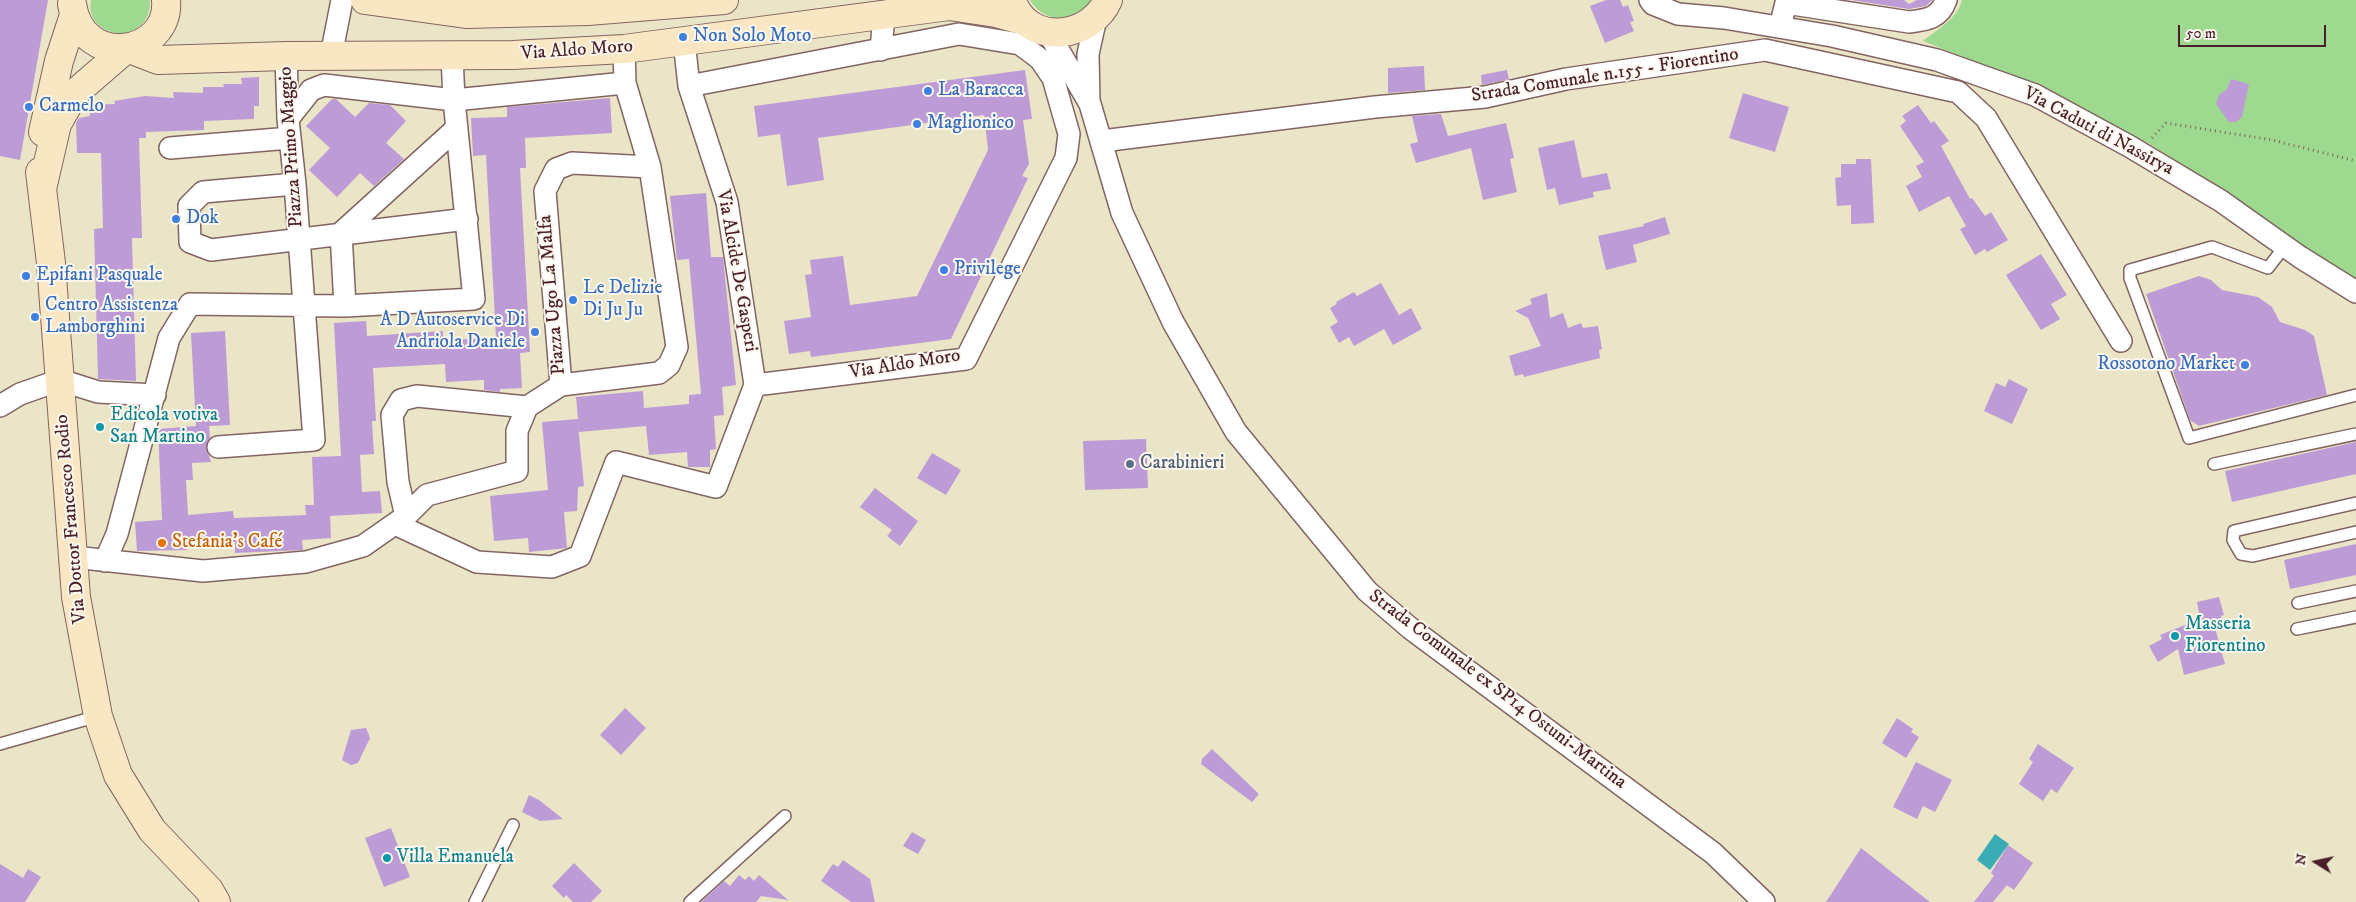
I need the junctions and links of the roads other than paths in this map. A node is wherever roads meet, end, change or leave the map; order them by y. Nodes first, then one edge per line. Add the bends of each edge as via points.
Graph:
1 (166, 0) edge
2 (342, 0) edge
3 (365, 0) edge
4 (724, 0) edge
5 (1650, 0) edge
6 (1682, 0) edge
7 (1946, 0) edge
8 (1106, 5) edge
9 (468, 7) edge
10 (73, 8) edge
11 (884, 15) junction
12 (1028, 18) edge
13 (1724, 18) junction
14 (1780, 27) junction
15 (684, 42) junction
16 (127, 48) junction
17 (624, 49) junction
18 (881, 50) junction
19 (286, 56) junction
20 (331, 56) junction
21 (452, 56) junction
22 (625, 83) junction
23 (689, 86) junction
24 (454, 100) junction
25 (1090, 104) junction
26 (289, 128) junction
27 (457, 128) junction
28 (1102, 141) junction
29 (170, 148) dead end
30 (650, 167) junction
31 (295, 184) junction
32 (42, 189) junction
33 (467, 219) junction
34 (341, 233) junction
35 (299, 238) junction
36 (2285, 246) junction
37 (2356, 292) edge
38 (305, 305) junction
39 (345, 306) junction
40 (2120, 341) dead end
41 (60, 380) junction
42 (561, 385) junction
43 (755, 385) junction
44 (2356, 394) edge
45 (155, 395) junction
46 (0, 406) edge
47 (527, 407) junction
48 (2356, 434) edge
49 (218, 448) dead end
50 (2214, 464) dead end
51 (2356, 503) edge
52 (400, 520) junction
53 (2356, 532) edge
54 (74, 557) junction
55 (104, 560) junction
56 (2356, 591) edge
57 (2298, 603) dead end
58 (2356, 617) edge
59 (2297, 629) dead end
60 (98, 716) junction
61 (0, 744) edge
62 (785, 816) dead end
63 (513, 825) dead end
64 (216, 902) edge
65 (475, 902) edge
66 (690, 902) edge
67 (1764, 902) edge

1 - 16 main road, Via Dottor Francesco Rodio via 163,20 154,33 142,43
2 - 20 street
3 - 9 main road, Via Aldo Moro
4 - 9 main road, Via Aldo Moro via 588,11
5 - 13 street, Via Caduti di Nassirya via 1678,14
6 - 13 street, Via Caduti di Nassirya
7 - 14 street via 1943,10 1929,20 1910,22 1786,3
8 - 12 main road, Via Aldo Moro via 1082,28 1065,33
8 - 25 street, Strada Comunale ex SP14 Ostuni-Martina via 1088,54
10 - 16 main road, Via Dottor Francesco Rodio via 80,28 88,38 113,49
10 - 32 main road, Via Dottor Francesco Rodio via 38,152
11 - 12 main road, Via Aldo Moro via 948,6
11 - 15 main road, Via Aldo Moro
11 - 18 street
12 - 25 street, Strada Comunale ex SP14 Ostuni-Martina
13 - 14 street, Via Caduti di Nassirya
14 - 36 street, Via Caduti di Nassirya via 1937,60 2035,95 2221,201
15 - 17 main road, Via Aldo Moro
15 - 23 street, Via Alcide De Gasperi
16 - 19 main road, Via Aldo Moro via 158,60
16 - 32 main road, Via Dottor Francesco Rodio via 74,94 57,124
17 - 21 main road, Via Aldo Moro
17 - 22 street, Piazza Ugo La Malfa
18 - 23 street, Via Aldo Moro
18 - 43 street, Via Aldo Moro via 959,34 1020,44 1040,58 1053,78 1069,134 1066,158 966,359
19 - 20 main road, Via Aldo Moro
19 - 26 street, Piazza Primo Maggio
20 - 21 main road, Via Aldo Moro
21 - 24 street
22 - 24 street, Via Aldo Moro
22 - 30 street, Piazza Ugo La Malfa
23 - 43 street, Via Alcide De Gasperi via 727,202
24 - 26 street, Via Aldo Moro via 324,85 311,90
24 - 27 street
25 - 28 street, Strada Comunale ex SP14 Ostuni-Martina
26 - 29 street
26 - 31 street, Piazza Primo Maggio
27 - 33 street
27 - 34 street
28 - 40 street, Strada Comunale n.155 - Fiorentino via 1375,107 1485,97 1566,79 1765,50 1958,92 1986,118
28 - 67 street, Strada Comunale ex SP14 Ostuni-Martina via 1126,221 1173,322 1236,432 1367,591 1410,628 1713,853
30 - 42 street, Piazza Ugo La Malfa via 677,347 669,365 659,373
30 - 42 street, Piazza Ugo La Malfa via 572,163 556,169 545,192
31 - 35 street, Piazza Primo Maggio
31 - 35 street via 203,192 189,206 190,242 211,250
32 - 41 main road, Via Dottor Francesco Rodio
33 - 34 street, Piazza Primo Maggio
33 - 39 street via 474,299
34 - 35 street, Piazza Primo Maggio
34 - 39 street
35 - 38 street, Piazza Primo Maggio
36 - 37 street, Via Caduti di Nassirya
36 - 44 lane via 2268,268 2212,248 2130,270 2130,278 2189,438
38 - 39 street
38 - 45 street via 190,304 169,338
38 - 49 street, Piazza Primo Maggio via 314,440
41 - 45 street via 98,392
41 - 46 street via 20,394
41 - 54 main road, Via Dottor Francesco Rodio
42 - 47 street
43 - 52 street via 716,487 616,462 580,556 552,567 477,562
45 - 55 street via 117,534
47 - 52 street via 517,432 517,471 427,495
47 - 52 street via 417,396 401,400 392,415
48 - 50 lane
51 - 53 lane via 2234,531 2233,540 2241,554 2253,556
52 - 55 street via 363,546 306,562 203,571
54 - 55 street
54 - 60 main road, Via Dottor Francesco Rodio via 76,597
56 - 57 lane
58 - 59 lane
60 - 61 lane
60 - 64 main road, Via Dottor Francesco Rodio via 118,775 152,830 209,890
62 - 66 lane
63 - 65 lane

